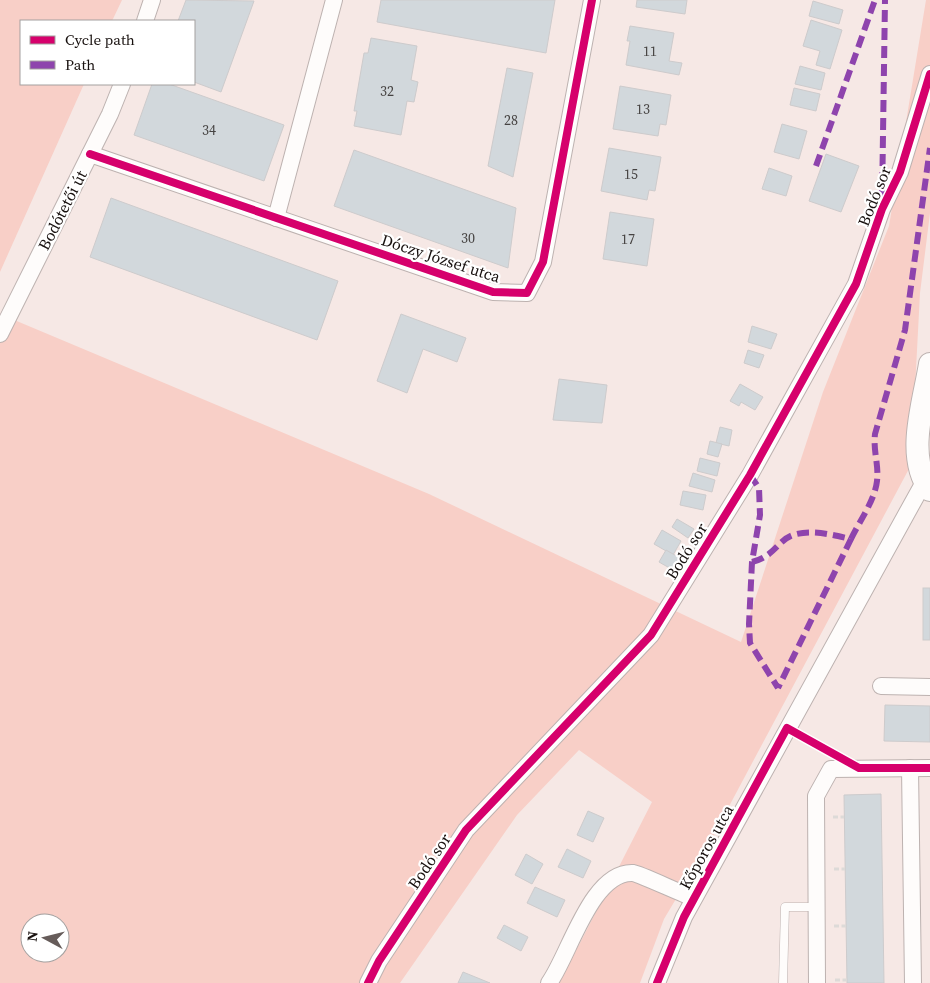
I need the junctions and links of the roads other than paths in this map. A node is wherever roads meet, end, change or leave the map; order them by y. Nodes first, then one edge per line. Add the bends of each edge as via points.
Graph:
1 (152, 0) edge
2 (334, 0) edge
3 (592, 0) edge
4 (145, 20) edge
5 (930, 74) edge
6 (122, 85) edge
7 (90, 154) junction
8 (276, 218) junction
9 (0, 334) edge
10 (930, 364) edge
11 (927, 486) edge
12 (881, 686) dead end
13 (930, 687) edge
14 (910, 768) junction
15 (930, 768) edge
16 (694, 898) junction
17 (818, 907) junction
18 (368, 983) edge
19 (550, 983) edge
20 (657, 983) edge
21 (782, 983) edge
22 (817, 983) edge
23 (913, 983) edge

1 - 4 street
2 - 8 street
3 - 8 street, Dóczy József utca via 543,262 527,293 493,292
5 - 18 street, Bodó sor via 900,172 882,209 856,284 750,475 651,635 466,830 379,961
6 - 7 street, Bodótetői út
7 - 8 street, Dóczy József utca
7 - 9 street, Bodótetői út
10 - 11 street via 917,451
11 - 16 street, Kőporos utca
12 - 13 street
14 - 15 street
14 - 17 street via 831,769 816,796
14 - 23 street
16 - 19 street, Kőporos utca via 633,873 618,878 588,906
16 - 20 street, Kőporos utca
17 - 21 lane via 785,907
17 - 22 street

